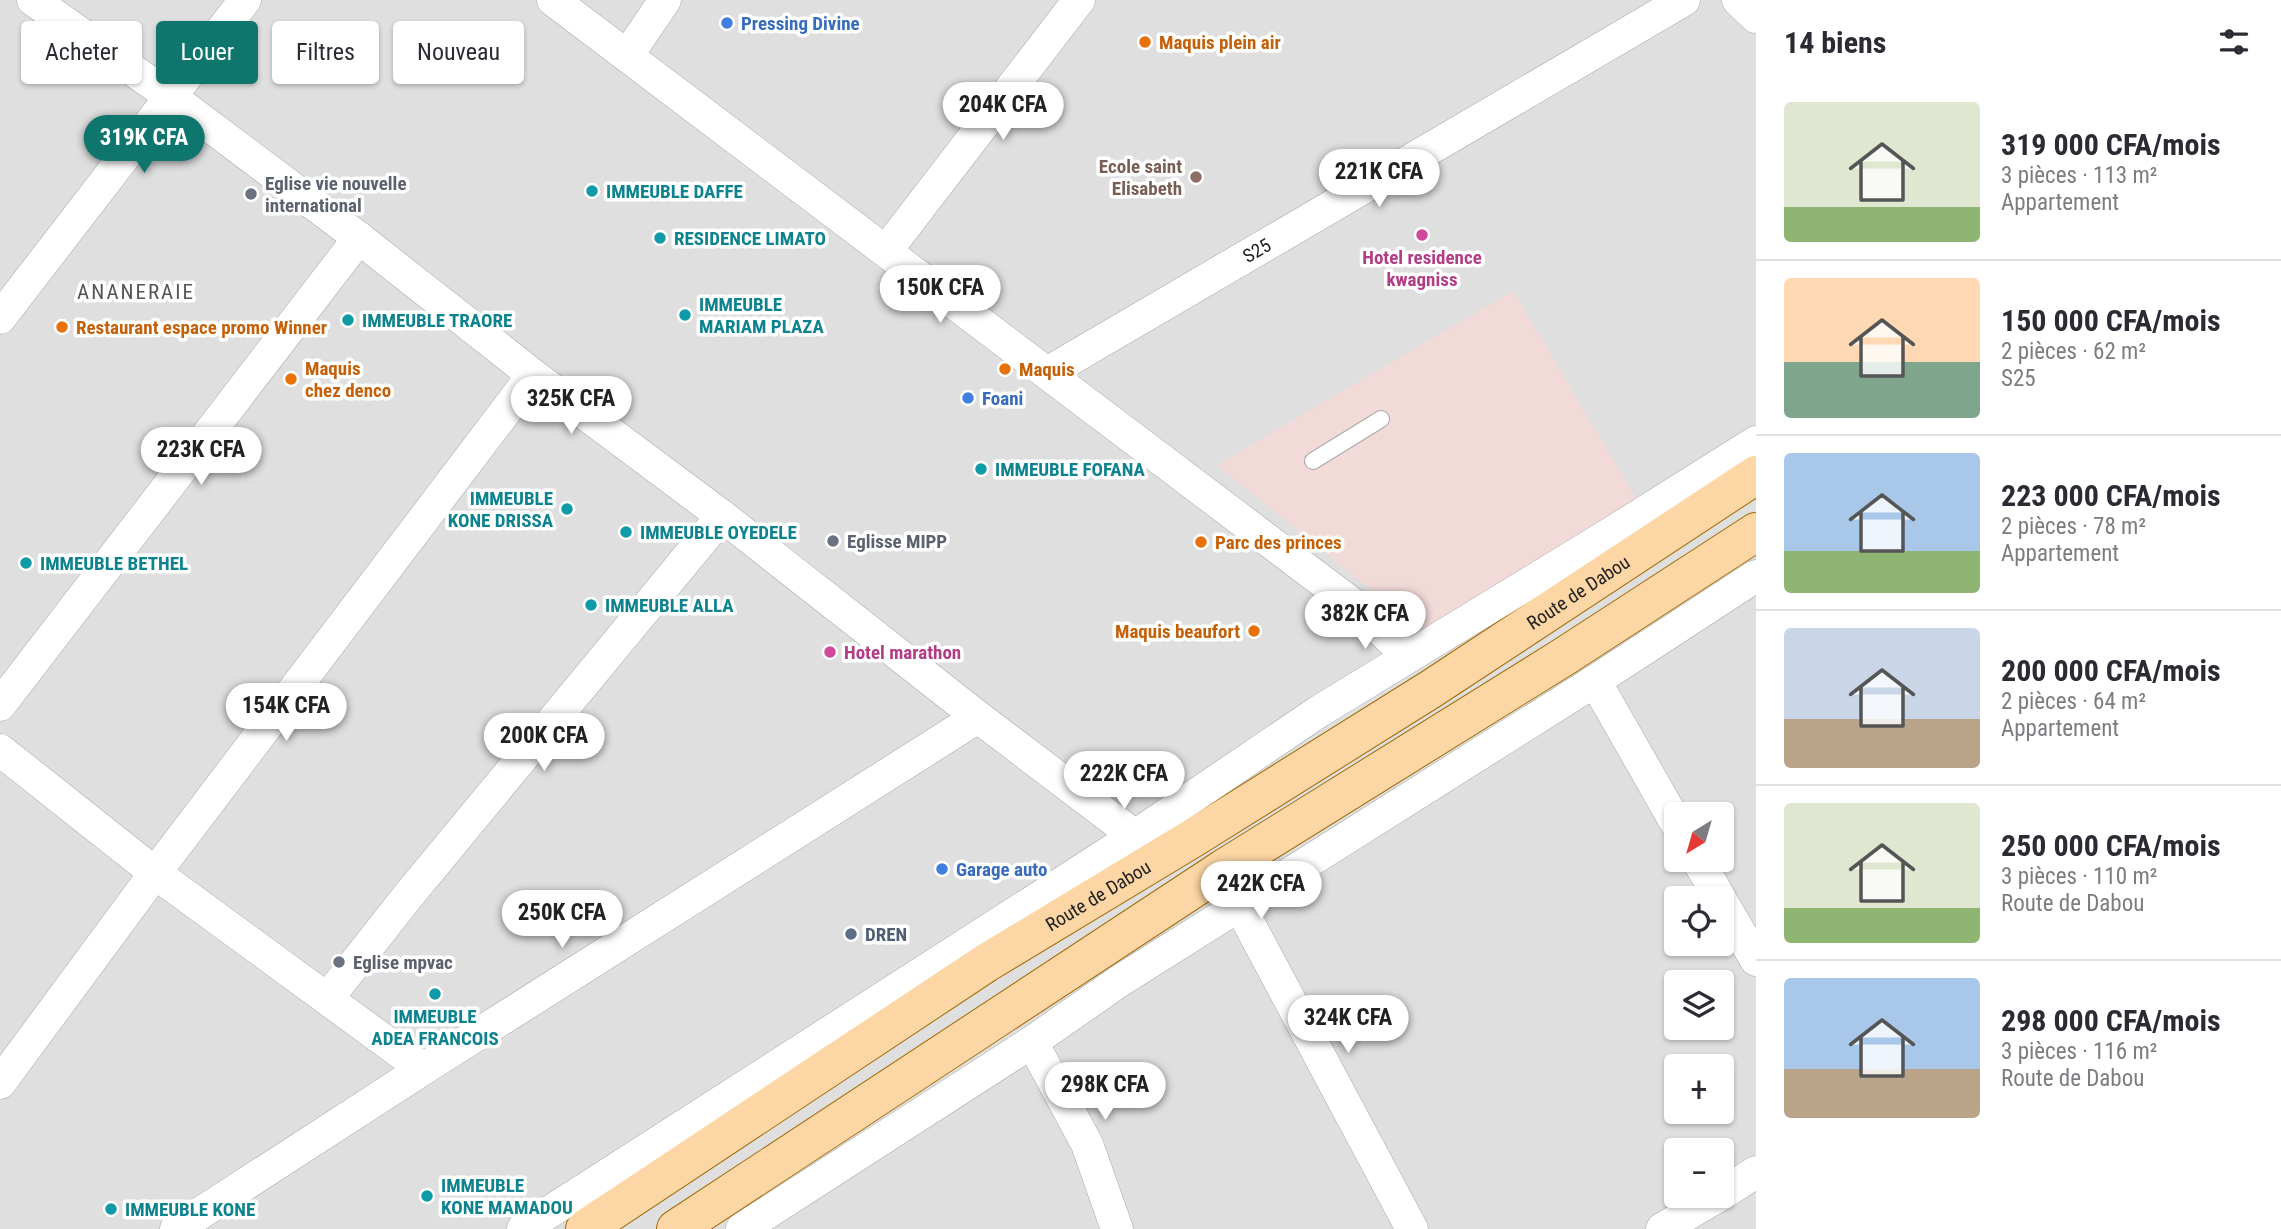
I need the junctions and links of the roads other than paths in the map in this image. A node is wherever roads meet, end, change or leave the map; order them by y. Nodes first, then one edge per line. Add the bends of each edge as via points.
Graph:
1 (33, 0) edge
2 (245, 0) edge
3 (553, 0) edge
4 (665, 0) edge
5 (1079, 0) edge
6 (1684, 0) edge
7 (1738, 0) edge
8 (1756, 16) edge
9 (627, 56) junction
10 (171, 97) junction
11 (359, 238) junction
12 (886, 251) junction
13 (0, 318) edge
14 (1047, 373) junction
15 (533, 375) junction
16 (1381, 419) dead end
17 (1756, 442) edge
18 (1313, 461) dead end
19 (1756, 475) edge
20 (722, 516) junction
21 (1756, 532) edge
22 (1756, 576) edge
23 (1408, 656) junction
24 (1595, 681) junction
25 (0, 705) edge
26 (978, 717) junction
27 (0, 750) edge
28 (1664, 802) edge
29 (1135, 836) junction
30 (155, 873) junction
31 (1239, 905) junction
32 (1734, 922) edge
33 (1756, 960) edge
34 (327, 999) junction
35 (1032, 1042) junction
36 (423, 1069) junction
37 (0, 1083) edge
38 (1756, 1172) edge
39 (1734, 1190) edge
40 (1709, 1208) edge
41 (176, 1229) edge
42 (523, 1229) edge
43 (586, 1229) edge
44 (676, 1229) edge
45 (742, 1229) edge
46 (1117, 1229) edge
47 (1412, 1229) edge
48 (1662, 1229) edge

1 - 10 street
2 - 10 street
3 - 9 street
4 - 9 street
5 - 12 street
6 - 14 street, S25
7 - 8 street
9 - 12 street
10 - 11 street
10 - 13 street
11 - 15 street
11 - 25 street
12 - 14 street
14 - 23 street via 1359,608
15 - 20 street
15 - 30 street
16 - 18 lane
17 - 23 street
19 - 43 main road, Route de Dabou via 1431,689 986,963
20 - 26 street
20 - 34 street
21 - 44 main road via 1212,876
22 - 24 street
23 - 29 street
24 - 28 street
24 - 31 street
26 - 29 street
26 - 36 street
27 - 30 street
29 - 42 street
30 - 34 street
30 - 37 street
31 - 35 street
31 - 47 street
32 - 33 street
34 - 36 street
35 - 45 street
35 - 46 street via 1087,1144
36 - 41 street
38 - 39 street
40 - 48 street

